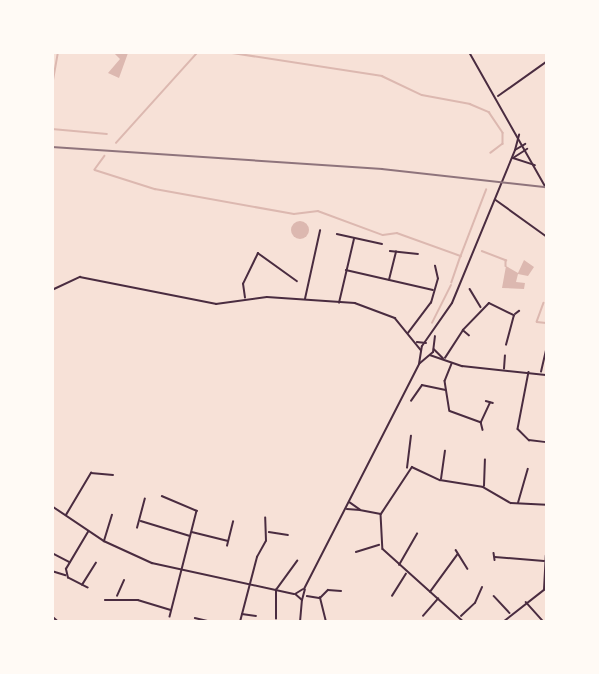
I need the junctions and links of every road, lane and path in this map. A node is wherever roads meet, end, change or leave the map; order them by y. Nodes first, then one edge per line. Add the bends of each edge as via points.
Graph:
1 (469, 52) edge
2 (546, 62) edge
3 (498, 96) junction
4 (519, 135) junction
5 (525, 144) junction
6 (527, 149) junction
7 (515, 150) junction
8 (513, 158) junction
9 (535, 165) junction
10 (546, 188) edge
11 (495, 200) junction
12 (320, 231) dead end
13 (337, 234) dead end
14 (546, 236) edge
15 (354, 239) junction
16 (382, 244) dead end
17 (390, 251) dead end
18 (396, 252) junction
19 (418, 254) dead end
20 (435, 266) dead end
21 (346, 270) junction
22 (389, 280) junction
23 (297, 281) dead end
24 (52, 290) edge
25 (433, 290) junction
26 (465, 293) dead end
27 (245, 298) junction
28 (305, 300) junction
29 (339, 304) junction
30 (481, 308) junction
31 (519, 311) dead end
32 (514, 315) junction
33 (462, 330) junction
34 (436, 333) junction
35 (407, 334) junction
36 (469, 335) dead end
37 (416, 342) junction
38 (427, 343) junction
39 (506, 345) dead end
40 (433, 347) junction
41 (546, 350) edge
42 (422, 351) junction
43 (428, 356) junction
44 (505, 356) dead end
45 (444, 359) junction
46 (452, 363) junction
47 (419, 364) junction
48 (504, 369) junction
49 (529, 371) junction
50 (541, 373) junction
51 (546, 375) edge
52 (446, 390) junction
53 (411, 401) dead end
54 (486, 401) dead end
55 (481, 422) junction
56 (483, 430) dead end
57 (411, 436) dead end
58 (416, 438) dead end
59 (412, 440) junction
60 (546, 442) edge
61 (448, 453) dead end
62 (485, 460) dead end
63 (407, 469) junction
64 (529, 471) dead end
65 (113, 475) dead end
66 (81, 478) dead end
67 (87, 480) junction
68 (440, 480) junction
69 (483, 487) junction
70 (162, 496) dead end
71 (145, 499) dead end
72 (349, 502) junction
73 (518, 504) junction
74 (546, 505) edge
75 (52, 506) edge
76 (346, 508) junction
77 (360, 510) junction
78 (381, 514) junction
79 (112, 515) dead end
80 (66, 516) junction
81 (265, 518) dead end
82 (141, 521) junction
83 (233, 522) dead end
84 (137, 528) dead end
85 (89, 532) junction
86 (192, 532) junction
87 (268, 532) junction
88 (411, 533) dead end
89 (417, 534) dead end
90 (190, 536) junction
91 (288, 536) dead end
92 (415, 536) junction
93 (105, 541) junction
94 (228, 541) junction
95 (358, 545) dead end
96 (380, 545) junction
97 (227, 546) dead end
98 (361, 550) junction
99 (456, 550) dead end
100 (356, 552) dead end
101 (494, 553) dead end
102 (52, 554) edge
103 (457, 555) junction
104 (546, 556) edge
105 (297, 561) dead end
106 (545, 561) junction
107 (70, 562) junction
108 (96, 563) dead end
109 (399, 565) junction
110 (468, 569) dead end
111 (52, 571) edge
112 (182, 571) junction
113 (406, 573) junction
114 (66, 574) junction
115 (124, 580) dead end
116 (250, 583) junction
117 (82, 585) junction
118 (482, 587) dead end
119 (88, 588) dead end
120 (304, 589) junction
121 (335, 589) junction
122 (276, 590) junction
123 (545, 590) edge
124 (341, 591) dead end
125 (335, 592) dead end
126 (429, 593) junction
127 (295, 594) junction
128 (499, 594) dead end
129 (307, 596) junction
130 (392, 596) dead end
131 (494, 596) dead end
132 (117, 597) junction
133 (320, 598) junction
134 (498, 598) junction
135 (439, 599) junction
136 (105, 600) dead end
137 (302, 600) junction
138 (525, 601) junction
139 (172, 611) junction
140 (242, 614) junction
141 (423, 614) dead end
142 (510, 614) junction
143 (207, 615) dead end
144 (52, 616) edge
145 (256, 616) dead end
146 (460, 616) junction
147 (170, 617) dead end
148 (195, 618) dead end
149 (276, 619) dead end
150 (205, 620) junction
151 (59, 621) edge
152 (213, 621) edge
153 (240, 621) edge
154 (300, 621) edge
155 (326, 621) edge
156 (464, 621) edge
157 (503, 621) edge
158 (544, 621) edge

1 - 3 main road
2 - 3 main road
3 - 4 main road
4 - 5 main road
4 - 7 main road
5 - 6 main road
5 - 7 main road
6 - 8 main road
6 - 9 main road
7 - 8 main road
8 - 9 main road
8 - 11 main road
9 - 10 main road
11 - 14 street
11 - 34 main road
12 - 28 street
13 - 15 street
15 - 16 street
15 - 21 street
17 - 18 street
18 - 19 street
18 - 22 street
20 - 25 street via 438,279
21 - 22 street
21 - 29 street
22 - 25 street
23 - 27 street via 258,253 243,284
24 - 27 street via 80,277 216,304
25 - 35 street via 427,310
26 - 30 street via 470,291
27 - 28 street
28 - 29 street
29 - 35 street via 360,304 388,314
30 - 32 street via 495,303
30 - 33 street
31 - 32 street
32 - 39 street
33 - 36 street
33 - 45 street
34 - 38 main road
34 - 40 main road
35 - 37 street
37 - 38 street
37 - 42 street
38 - 40 main road
38 - 42 main road
40 - 43 main road
40 - 45 street
41 - 50 street
42 - 43 main road
42 - 47 main road
43 - 45 street
43 - 47 main road
44 - 48 street
45 - 46 street
46 - 48 street
46 - 52 street
47 - 72 main road
48 - 49 street
49 - 50 street
49 - 60 street via 518,429 529,440
50 - 51 street
52 - 53 street via 422,385
52 - 55 street via 453,415
54 - 55 street via 491,403
55 - 56 street
57 - 59 street
58 - 59 street
59 - 63 street via 404,460
61 - 68 street
62 - 69 street via 489,462
63 - 68 street via 420,468
63 - 78 street
64 - 73 street
65 - 67 street via 96,470
66 - 67 street
67 - 80 street
68 - 69 street
69 - 73 street
70 - 86 street via 193,508
71 - 82 street
72 - 76 main road
72 - 77 street
73 - 74 street
75 - 80 street
76 - 77 street
76 - 120 main road
77 - 78 street
78 - 96 street
79 - 93 street
80 - 85 street
81 - 87 street
82 - 84 street
82 - 90 street
83 - 94 street
85 - 93 street
85 - 107 street
86 - 90 street
86 - 94 street
87 - 91 street
87 - 116 street
88 - 92 street
89 - 92 street
90 - 112 street
92 - 109 street
93 - 112 street
94 - 97 street
95 - 98 street
96 - 98 street
96 - 109 street
98 - 100 street
99 - 103 street
101 - 106 street via 495,559
102 - 107 street
103 - 110 street
103 - 126 street
104 - 106 street
105 - 122 street
106 - 123 street
107 - 114 street
108 - 117 street
109 - 113 street
111 - 114 street
112 - 116 street
112 - 139 street
113 - 126 street
113 - 130 street
114 - 117 street
115 - 132 street
116 - 122 street
116 - 140 street
117 - 119 street
118 - 146 street via 484,591
120 - 127 main road
120 - 129 main road
121 - 124 street
121 - 125 street
121 - 133 street
122 - 127 street
122 - 149 street
123 - 138 street
126 - 135 street
127 - 137 main road
128 - 134 street
129 - 133 street
129 - 137 main road
131 - 134 street
132 - 136 street
132 - 139 street
133 - 155 street
134 - 142 street
135 - 141 street
135 - 146 street
137 - 154 main road
138 - 142 street
138 - 158 street
139 - 147 street
140 - 145 street
140 - 153 street
142 - 157 street
143 - 150 street
144 - 151 street
146 - 156 street
148 - 150 street
150 - 152 street

